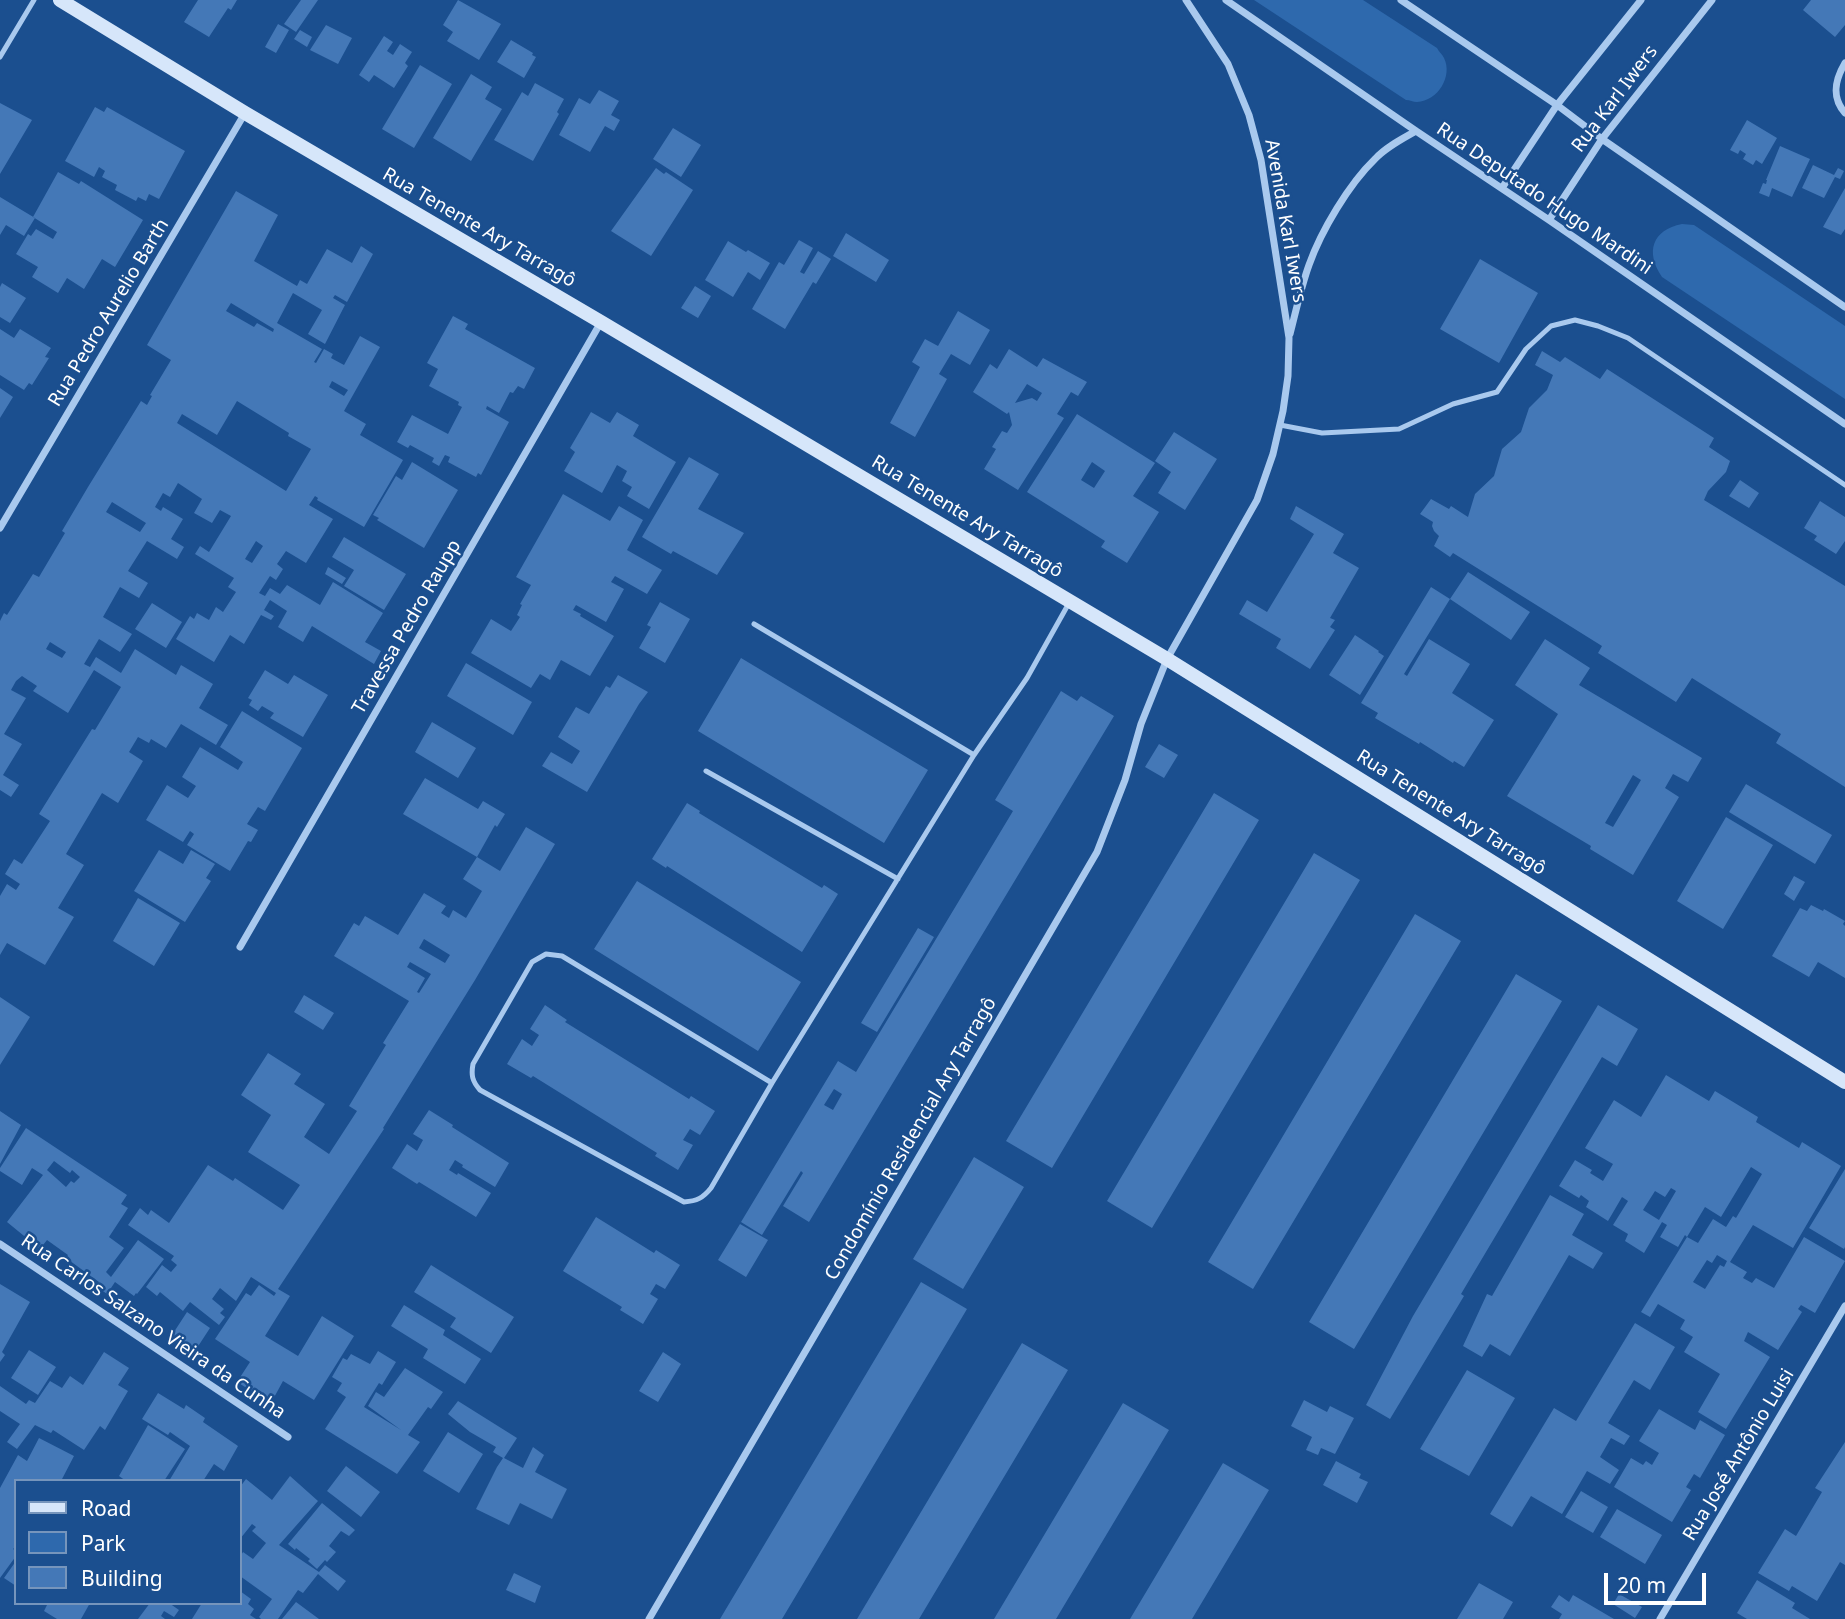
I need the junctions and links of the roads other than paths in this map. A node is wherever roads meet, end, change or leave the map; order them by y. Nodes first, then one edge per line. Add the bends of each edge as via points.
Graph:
1 (34, 0) edge
2 (60, 0) edge
3 (1186, 0) edge
4 (1226, 0) edge
5 (1401, 0) edge
6 (1641, 0) edge
7 (1712, 0) edge
8 (0, 57) edge
9 (1845, 63) edge
10 (1557, 105) junction
11 (245, 113) junction
12 (1845, 113) edge
13 (1416, 131) junction
14 (1602, 139) junction
15 (1502, 188) junction
16 (1549, 220) junction
17 (1845, 307) edge
18 (601, 322) junction
19 (1289, 338) junction
20 (1845, 424) edge
21 (1280, 425) junction
22 (1845, 485) edge
23 (0, 528) edge
24 (1070, 601) junction
25 (754, 624) dead end
26 (1167, 659) junction
27 (974, 755) junction
28 (706, 771) dead end
29 (898, 879) junction
30 (240, 947) dead end
31 (1845, 1082) edge
32 (772, 1083) junction
33 (0, 1244) edge
34 (1845, 1306) edge
35 (288, 1437) dead end
36 (649, 1619) edge
37 (1660, 1619) edge

1 - 8 lane
2 - 11 main road, Rua Tenente Ary Tarragô
3 - 19 street, Avenida Karl Iwers via 1228,64 1249,115 1261,160
4 - 13 street, Rua Deputado Hugo Mardini
5 - 10 street
6 - 10 street, Rua Karl Iwers
7 - 14 street, Rua Karl Iwers
9 - 12 street via 1837,76 1836,91
10 - 14 street
10 - 15 street, Rua Karl Iwers
11 - 18 main road, Rua Tenente Ary Tarragô
11 - 23 street, Rua Pedro Aurelio Barth
13 - 15 street, Rua Deputado Hugo Mardini
13 - 19 street, Avenida Karl Iwers via 1375,158 1331,219 1309,265
14 - 16 street, Rua Karl Iwers
14 - 17 street
15 - 16 street, Rua Deputado Hugo Mardini
16 - 20 street, Rua Deputado Hugo Mardini
18 - 24 main road, Rua Tenente Ary Tarragô
18 - 30 street, Travessa Pedro Raupp
19 - 21 street, Avenida Karl Iwers
21 - 22 lane via 1322,433 1399,429 1453,404 1497,392 1526,349 1550,326 1575,320 1628,338
21 - 26 street, Avenida Karl Iwers via 1257,500
24 - 26 main road, Rua Tenente Ary Tarragô
24 - 27 lane via 1027,678
25 - 27 lane
26 - 31 main road, Rua Tenente Ary Tarragô
26 - 36 street, Condomínio Residencial Ary Tarragô via 1097,852
27 - 29 lane
28 - 29 lane
29 - 32 lane
32 - 32 lane via 712,1188 703,1198 684,1202 480,1090 471,1075 532,962 546,954 562,956
33 - 35 street, Rua Carlos Salzano Vieira da Cunha
34 - 37 street, Rua José Antônio Luisi

